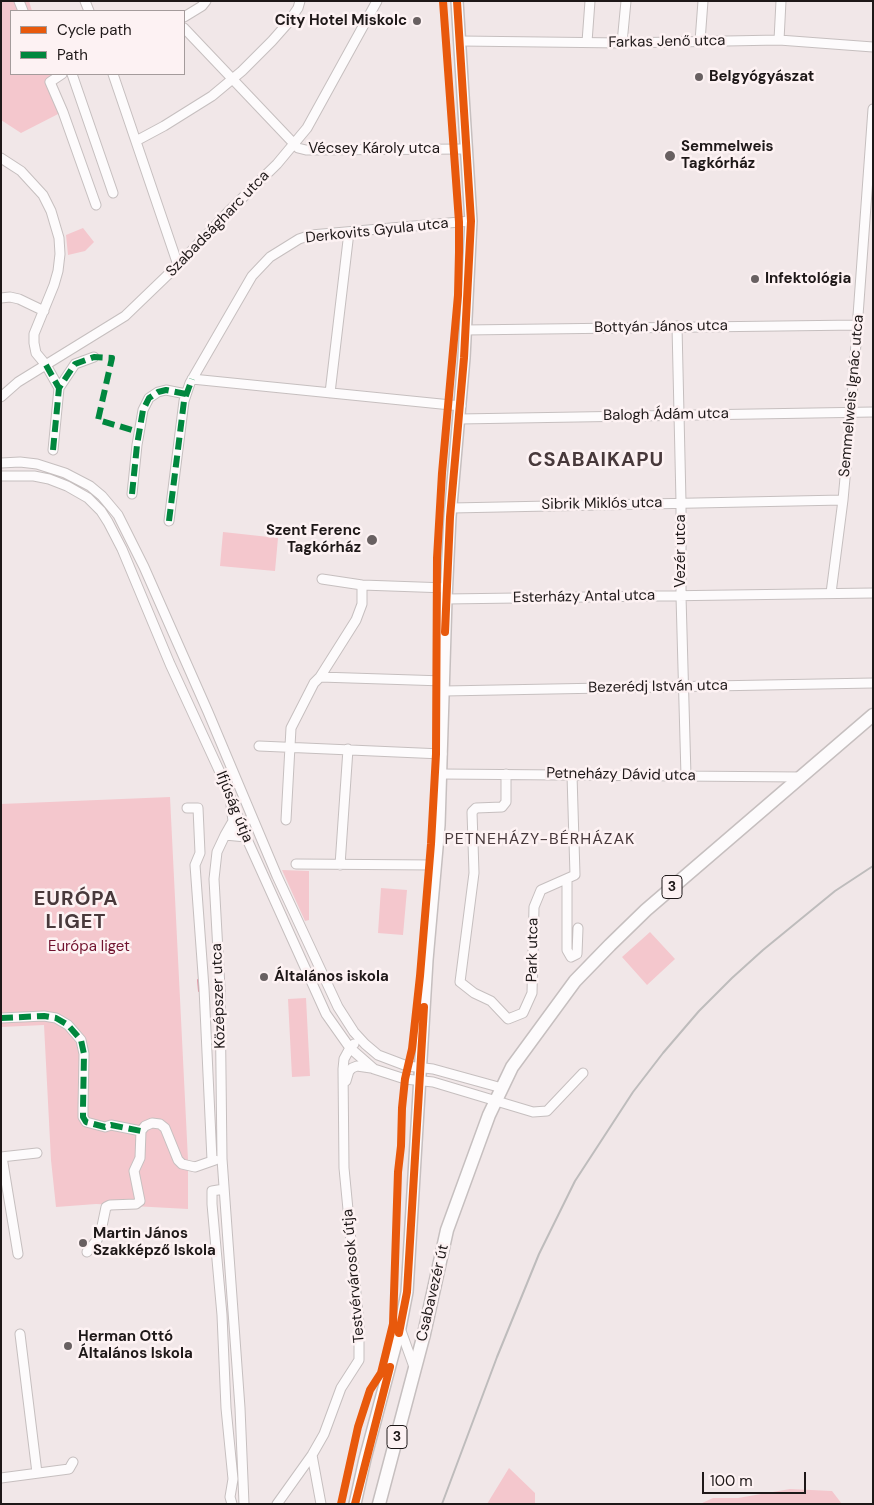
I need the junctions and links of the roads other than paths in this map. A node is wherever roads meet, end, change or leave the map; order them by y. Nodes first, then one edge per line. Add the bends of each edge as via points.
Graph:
1 (206, 1) edge
2 (300, 1) edge
3 (378, 1) edge
4 (457, 1) edge
5 (590, 1) edge
6 (626, 1) edge
7 (703, 1) edge
8 (781, 1) edge
9 (185, 16) edge
10 (185, 29) edge
11 (779, 40) junction
12 (460, 41) junction
13 (700, 41) junction
14 (587, 42) junction
15 (622, 43) junction
16 (873, 47) edge
17 (72, 75) edge
18 (113, 75) edge
19 (48, 78) edge
20 (232, 79) junction
21 (873, 109) edge
22 (136, 141) junction
23 (294, 145) junction
24 (466, 149) junction
25 (1, 158) edge
26 (871, 176) edge
27 (113, 193) dead end
28 (96, 204) dead end
29 (471, 221) junction
30 (349, 232) junction
31 (178, 265) junction
32 (1, 298) edge
33 (44, 311) junction
34 (858, 325) junction
35 (677, 326) junction
36 (465, 330) junction
37 (94, 357) dead end
38 (46, 365) junction
39 (192, 379) junction
40 (59, 388) junction
41 (330, 393) junction
42 (186, 394) junction
43 (2, 397) edge
44 (460, 406) junction
45 (851, 412) junction
46 (873, 412) edge
47 (678, 415) junction
48 (459, 420) junction
49 (53, 450) dead end
50 (1, 462) edge
51 (1, 469) edge
52 (6, 476) edge
53 (132, 494) dead end
54 (843, 500) junction
55 (681, 502) junction
56 (452, 508) junction
57 (169, 521) dead end
58 (322, 579) dead end
59 (362, 585) junction
60 (831, 593) junction
61 (873, 593) edge
62 (446, 594) junction
63 (681, 596) junction
64 (320, 677) junction
65 (873, 683) edge
66 (444, 686) junction
67 (683, 687) junction
68 (873, 715) edge
69 (259, 746) dead end
70 (290, 747) junction
71 (348, 749) junction
72 (442, 754) junction
73 (441, 774) junction
74 (506, 774) junction
75 (572, 775) junction
76 (686, 776) junction
77 (800, 777) junction
78 (237, 778) junction
79 (230, 798) junction
80 (186, 808) dead end
81 (251, 818) junction
82 (286, 820) dead end
83 (242, 823) junction
84 (225, 835) junction
85 (246, 837) junction
86 (261, 838) junction
87 (296, 864) dead end
88 (340, 865) junction
89 (435, 865) junction
90 (567, 880) junction
91 (199, 920) junction
92 (216, 920) junction
93 (578, 928) dead end
94 (204, 988) junction
95 (220, 988) junction
96 (1, 1018) edge
97 (359, 1038) junction
98 (350, 1048) junction
99 (372, 1068) junction
100 (421, 1068) junction
101 (583, 1073) dead end
102 (420, 1081) junction
103 (344, 1086) junction
104 (502, 1088) junction
105 (496, 1100) junction
106 (141, 1131) junction
107 (36, 1153) dead end
108 (2, 1157) edge
109 (222, 1159) junction
110 (212, 1160) junction
111 (224, 1189) junction
112 (87, 1252) dead end
113 (18, 1254) dead end
114 (400, 1328) junction
115 (20, 1334) dead end
116 (414, 1359) junction
117 (312, 1455) junction
118 (73, 1462) dead end
119 (36, 1473) junction
120 (1, 1478) edge
121 (231, 1500) edge
122 (243, 1500) edge
123 (278, 1504) edge
124 (321, 1504) edge
125 (355, 1504) edge
126 (379, 1504) edge

1 - 9 street
2 - 20 street via 287,24
3 - 23 street, Szabadságharc utca via 307,128
4 - 12 street
5 - 14 street
6 - 15 street
7 - 13 street
8 - 11 street
10 - 20 street, Vécsey Károly utca
11 - 13 street, Farkas Jenő utca
11 - 16 street, Farkas Jenő utca
12 - 14 street, Farkas Jenő utca
12 - 24 street
13 - 15 street, Farkas Jenő utca
14 - 15 street, Farkas Jenő utca
17 - 27 street
18 - 22 street
19 - 28 street
20 - 22 street via 212,96
20 - 23 street, Vécsey Károly utca
21 - 26 street, Semmelweis Ignác utca
22 - 31 street
23 - 24 street, Vécsey Károly utca via 306,150
23 - 31 street, Szabadságharc utca
24 - 29 street
25 - 33 street via 32,180 43,195 55,223 60,254 58,272
26 - 34 street, Semmelweis Ignác utca
29 - 30 street, Derkovits Gyula utca
29 - 36 street
30 - 39 street, Derkovits Gyula utca via 299,239 270,257 252,276
30 - 41 street
31 - 38 street, Szabadságharc utca via 125,316
32 - 33 street via 19,299
33 - 38 street via 34,334 34,343 36,353
34 - 35 street, Bottyán János utca
34 - 45 street, Semmelweis Ignác utca
35 - 36 street, Bottyán János utca
35 - 47 street, Vezér utca
36 - 44 street
37 - 40 street via 75,364
38 - 40 street
38 - 43 street, Szabadságharc utca via 18,382
39 - 41 street
39 - 42 street, Derkovits Gyula utca
40 - 49 street
41 - 44 street
42 - 53 street via 166,390 149,398 143,410
42 - 57 street, Derkovits Gyula utca
44 - 48 street
45 - 46 street, Balogh Ádám utca
45 - 47 street, Balogh Ádám utca
45 - 54 street, Semmelweis Ignác utca
47 - 48 street, Balogh Ádám utca
47 - 55 street, Vezér utca
48 - 56 street
50 - 78 street, Ifjúság útja via 37,464 65,473 90,486 118,515
51 - 52 street, Ifjúság útja
52 - 79 street, Ifjúság útja via 42,477 67,486 88,498 101,511 122,549
54 - 55 street, Sibrik Miklós utca
54 - 60 street, Semmelweis Ignác utca
55 - 56 street, Sibrik Miklós utca
55 - 63 street, Vezér utca
56 - 62 street
58 - 59 street, Esterházy Antal utca
59 - 62 street, Esterházy Antal utca
59 - 64 street via 362,604 356,620
60 - 61 street, Esterházy Antal utca
60 - 63 street, Esterházy Antal utca
62 - 63 street, Esterházy Antal utca
62 - 66 street
63 - 67 street, Vezér utca
64 - 66 street, Bezerédj István utca
64 - 70 street via 291,728
65 - 67 street, Bezerédj István utca
66 - 67 street, Bezerédj István utca
66 - 72 street
67 - 76 street, Vezér utca
68 - 77 main road, 3
69 - 70 street
70 - 71 street
70 - 82 street
71 - 72 street
71 - 88 street
72 - 73 street
73 - 74 street, Petneházy Dávid utca
73 - 89 street
74 - 75 street, Petneházy Dávid utca
74 - 90 street, Park utca via 506,802 502,807 476,808 472,812 474,873 460,982 491,1001 508,1019 523,1013 532,994 534,907 541,890
75 - 76 street, Petneházy Dávid utca
75 - 90 street via 575,875
76 - 77 street, Petneházy Dávid utca
77 - 104 main road, 3 via 646,910 574,981 512,1067
78 - 81 street, Ifjúság útja
78 - 86 street, Ifjúság útja
79 - 83 street, Ifjúság útja
79 - 84 street, Középszer utca via 232,822
80 - 91 street, Középszer utca via 198,808 200,853 195,865
81 - 83 street
81 - 86 street, Ifjúság útja
83 - 84 street
83 - 85 street, Ifjúság útja
84 - 85 street
84 - 92 street, Középszer utca via 217,852 214,879
85 - 98 street, Ifjúság útja via 326,1014
86 - 97 street, Ifjúság útja via 338,1007
87 - 88 street
88 - 89 street
89 - 100 street
90 - 93 street via 568,950 571,957 577,954
91 - 92 street
91 - 94 street, Középszer utca
92 - 95 street, Középszer utca
94 - 95 street
94 - 110 street, Középszer utca
95 - 109 street, Középszer utca
96 - 106 street via 44,1016 68,1025 81,1040 84,1054 83,1108 86,1122
97 - 98 street, Testvérvárosok útja
97 - 100 street, Ifjúság útja via 378,1055
98 - 99 street, Ifjúság útja
98 - 103 street, Testvérvárosok útja via 344,1058
99 - 102 street, Ifjúság útja
99 - 103 street via 352,1068
100 - 102 street
100 - 104 street, Ifjúság útja
101 - 105 street, Ifjúság útja via 547,1111 534,1112
102 - 105 street, Ifjúság útja
102 - 114 street via 407,1292
103 - 117 street, Testvérvárosok útja via 344,1171 360,1351 359,1360 341,1388 324,1434
104 - 105 main road, Csabavezér út / 3
105 - 116 main road, Csabavezér út / 3 via 447,1230
106 - 110 street via 152,1124 165,1128 182,1164 195,1166
106 - 112 street via 140,1158 134,1171 140,1201 106,1207 101,1231
107 - 108 street
108 - 113 street
109 - 110 street
109 - 111 street, Középszer utca
111 - 121 street via 212,1191 212,1204 233,1479
111 - 122 street, Középszer utca via 240,1408
114 - 116 street
114 - 125 street
115 - 119 street
116 - 126 main road, Csabavezér út / 3
117 - 123 street, Testvérvárosok útja
117 - 124 street
118 - 119 street via 69,1469
119 - 120 street
121 - 122 street

